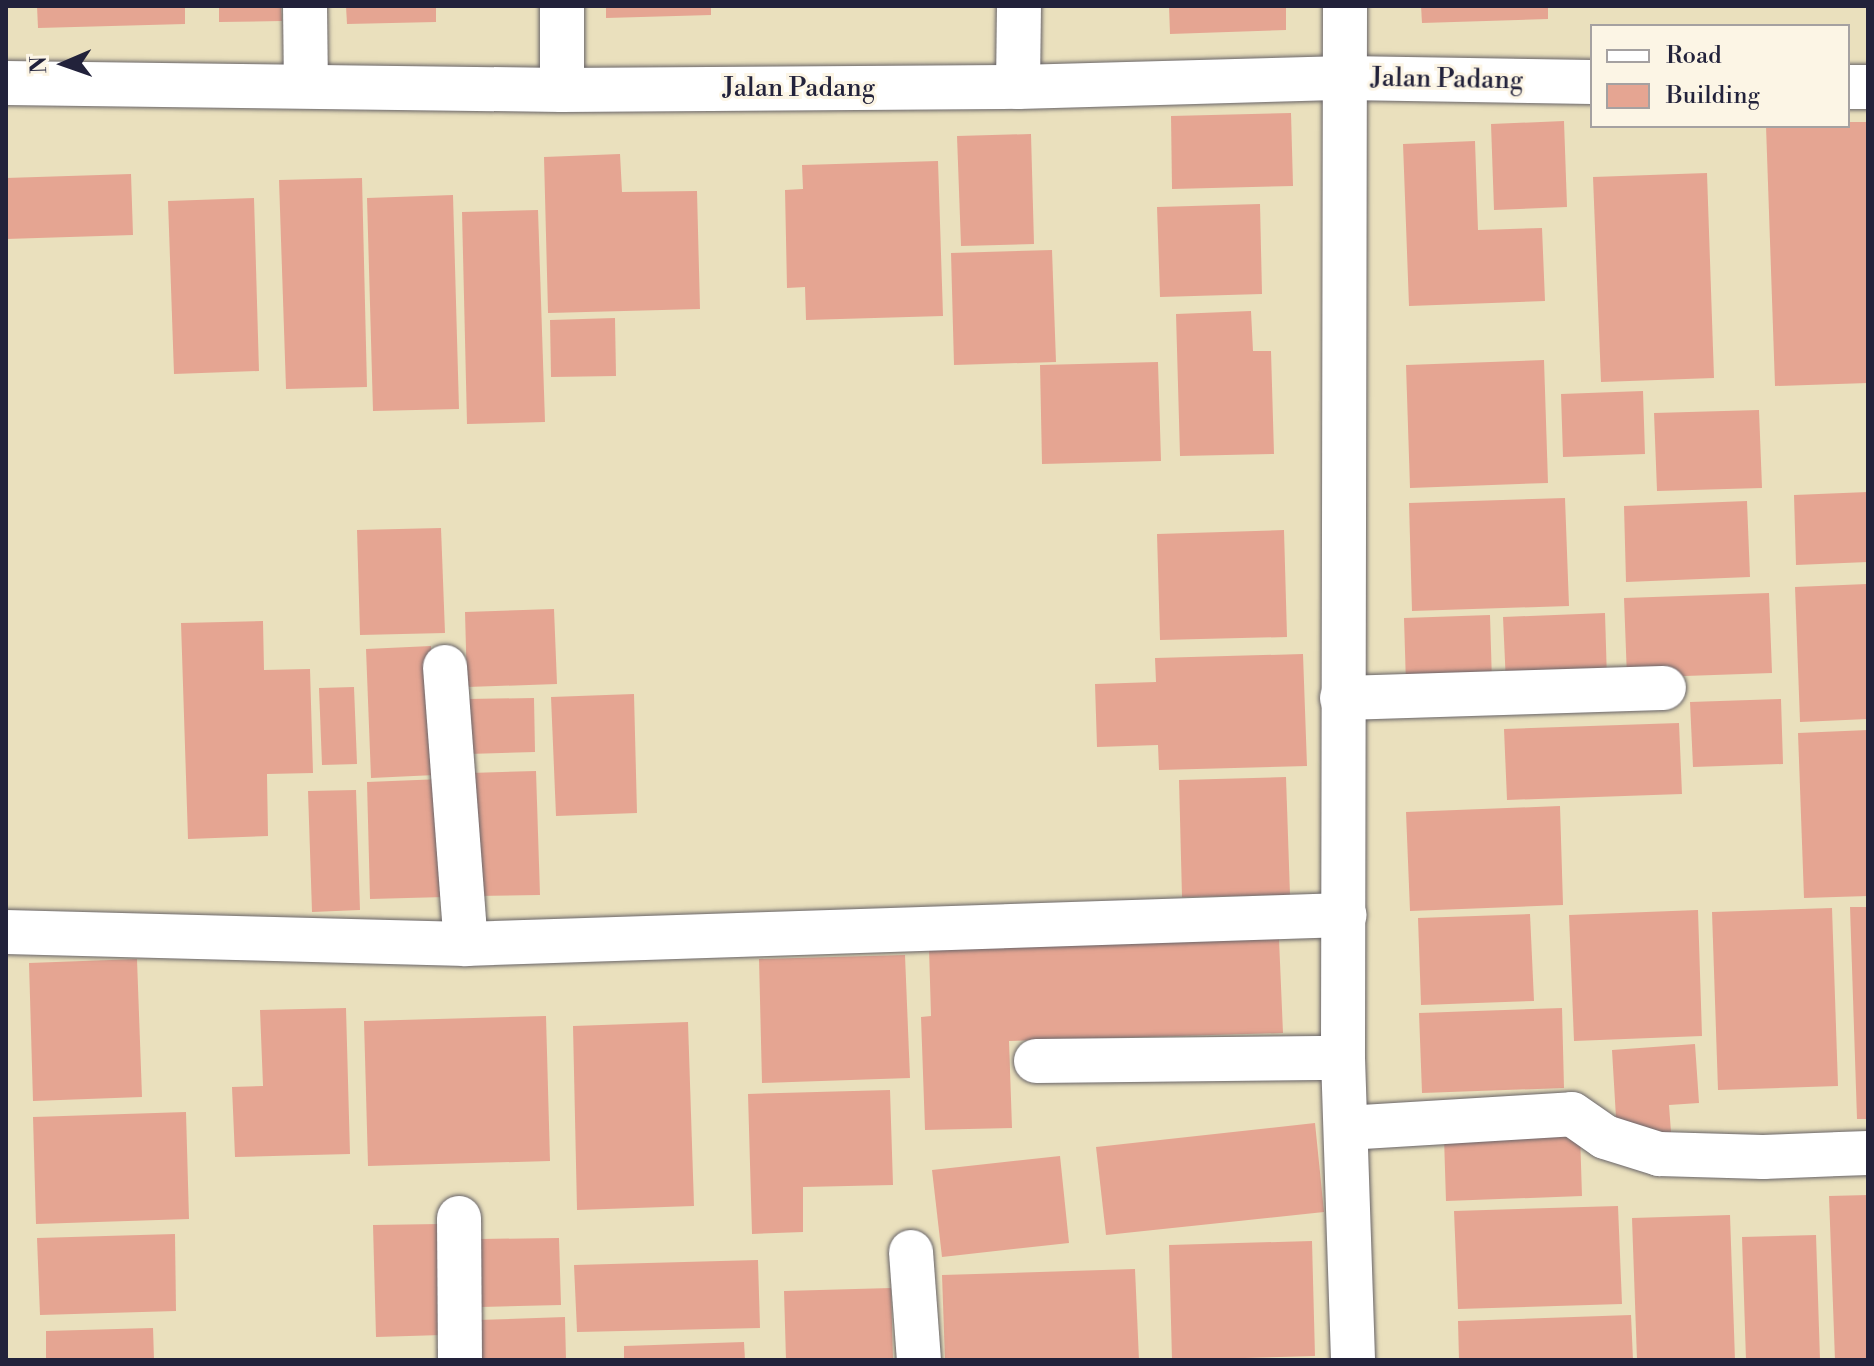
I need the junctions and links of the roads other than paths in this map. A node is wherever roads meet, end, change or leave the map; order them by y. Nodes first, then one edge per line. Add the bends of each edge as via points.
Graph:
1 (305, 6) edge
2 (562, 6) edge
3 (1019, 6) edge
4 (1345, 6) edge
5 (1345, 78) junction
6 (1590, 82) edge
7 (6, 83) edge
8 (306, 85) junction
9 (1018, 87) junction
10 (562, 90) junction
11 (445, 667) dead end
12 (1664, 688) dead end
13 (1342, 698) junction
14 (1345, 915) junction
15 (6, 932) edge
16 (466, 944) junction
17 (1343, 1058) junction
18 (1036, 1061) dead end
19 (1346, 1128) junction
20 (1868, 1153) edge
21 (459, 1218) dead end
22 (911, 1252) dead end
23 (460, 1360) edge
24 (919, 1360) edge
25 (1353, 1360) edge

1 - 8 street
2 - 10 street
3 - 9 street
4 - 5 street
5 - 6 street, Jalan Padang
5 - 9 street, Jalan Padang
5 - 13 street
7 - 8 street, Jalan Padang
8 - 10 street, Jalan Padang
9 - 10 street, Jalan Padang
11 - 16 street
12 - 13 street
13 - 14 street
14 - 16 street
14 - 17 street
15 - 16 street
17 - 18 street
17 - 19 street
19 - 20 street via 1572,1114 1605,1137 1659,1154
19 - 25 street
21 - 23 street
22 - 24 street

